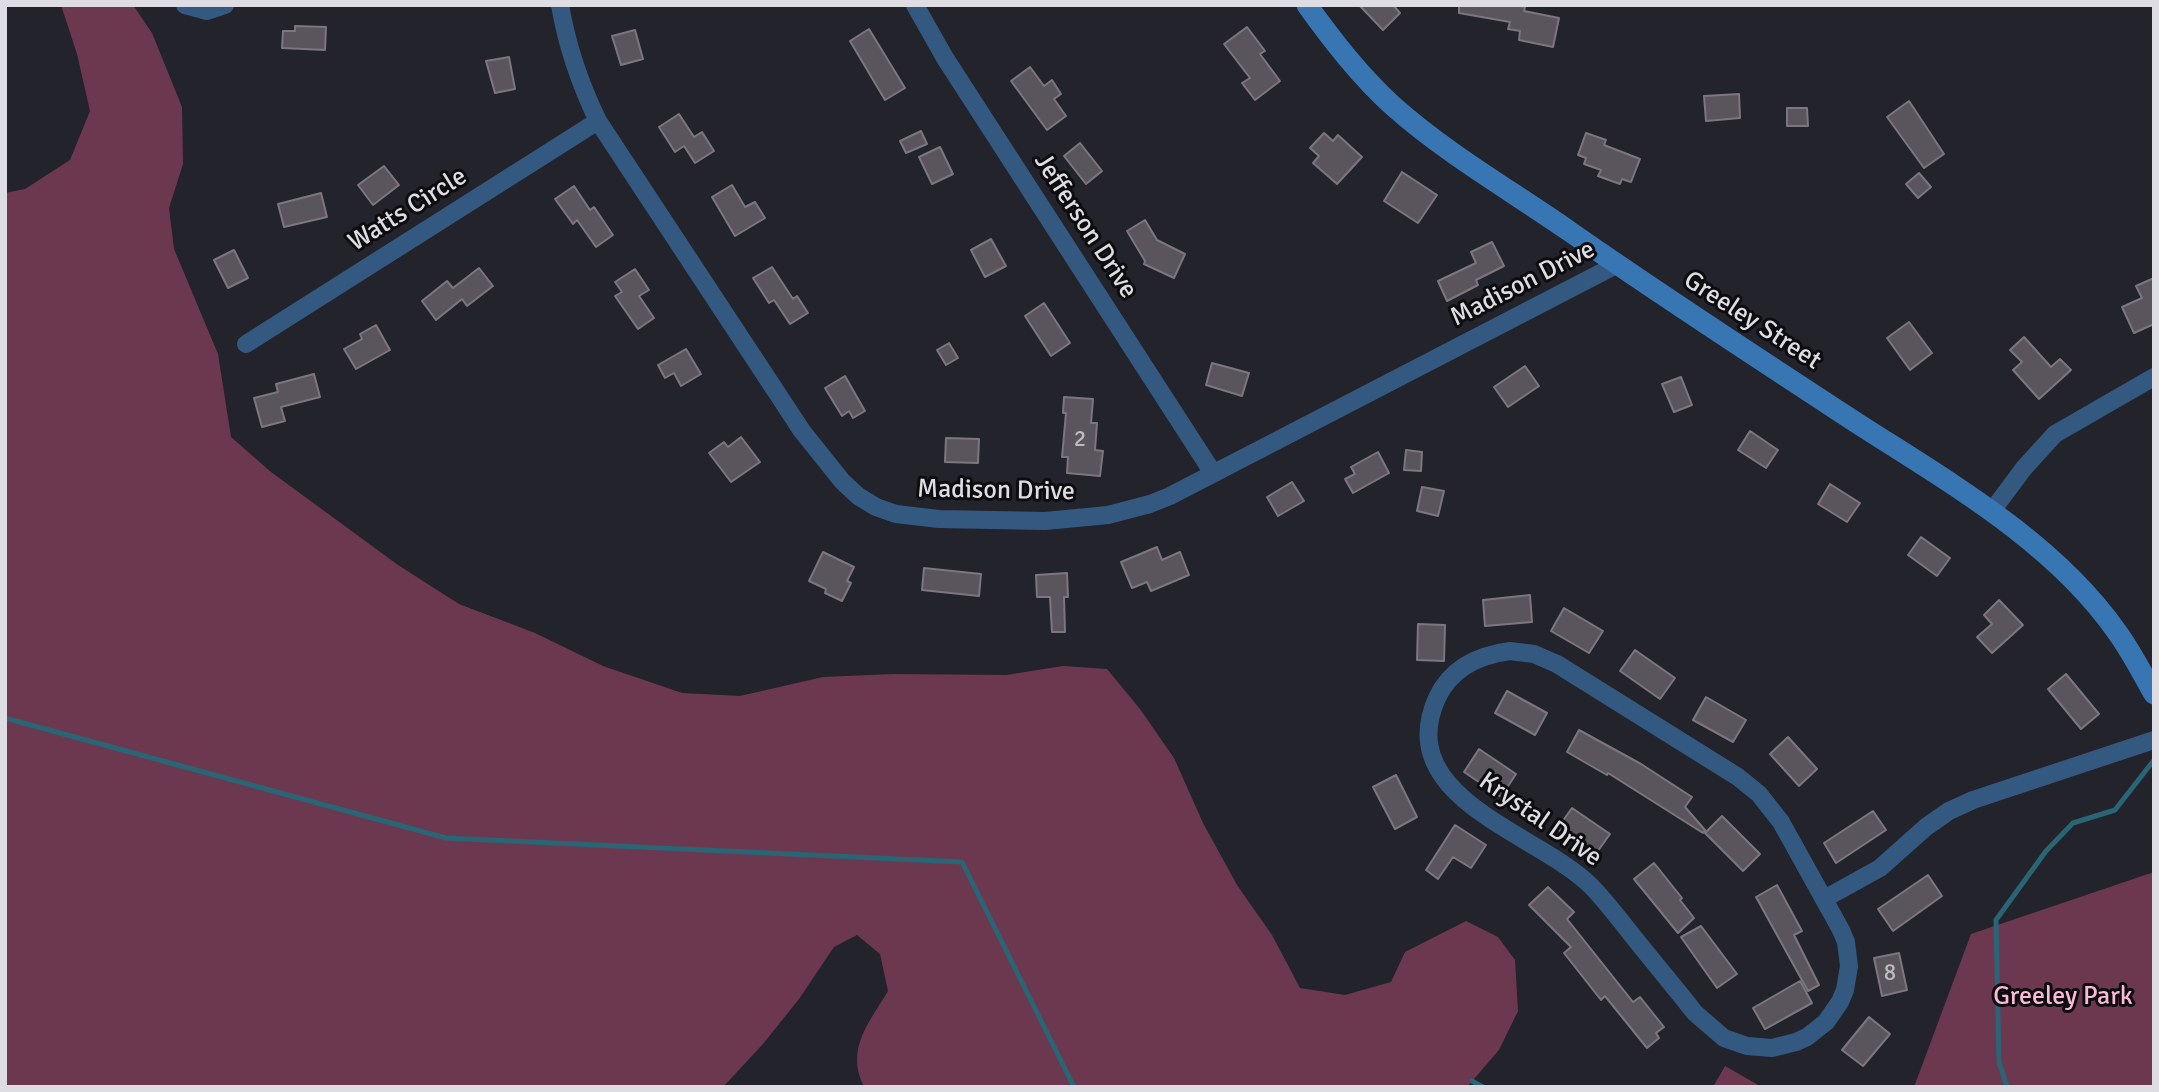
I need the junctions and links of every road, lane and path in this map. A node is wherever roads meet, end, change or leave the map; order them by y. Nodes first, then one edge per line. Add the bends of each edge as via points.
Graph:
1 (185, 5) edge
2 (225, 5) edge
3 (560, 5) edge
4 (915, 5) edge
5 (1307, 5) edge
6 (598, 121) junction
7 (1616, 265) junction
8 (246, 344) dead end
9 (2154, 377) edge
10 (1213, 473) junction
11 (1992, 511) junction
12 (2154, 694) edge
13 (2154, 740) edge
14 (1824, 899) junction

1 - 2 street via 207,11
3 - 6 street, Madison Drive via 571,56
4 - 10 street, Jefferson Drive via 944,58
5 - 7 street, Greeley Street via 1361,74 1417,126
6 - 8 street, Watts Circle
6 - 10 street, Madison Drive via 802,431 842,481 876,507 939,519 1087,518 1150,504
7 - 10 street, Madison Drive
7 - 11 street, Greeley Street
9 - 11 street via 2055,434
11 - 12 street, Greeley Street via 2089,596 2127,646
13 - 14 street via 1949,811 1880,868
14 - 14 street, Krystal Drive via 1782,822 1759,794 1546,658 1510,651 1485,655 1464,666 1439,694 1431,717 1430,742 1436,766 1449,787 1589,884 1695,1013 1724,1038 1759,1048 1784,1046 1807,1037 1834,1012 1848,978 1848,954

